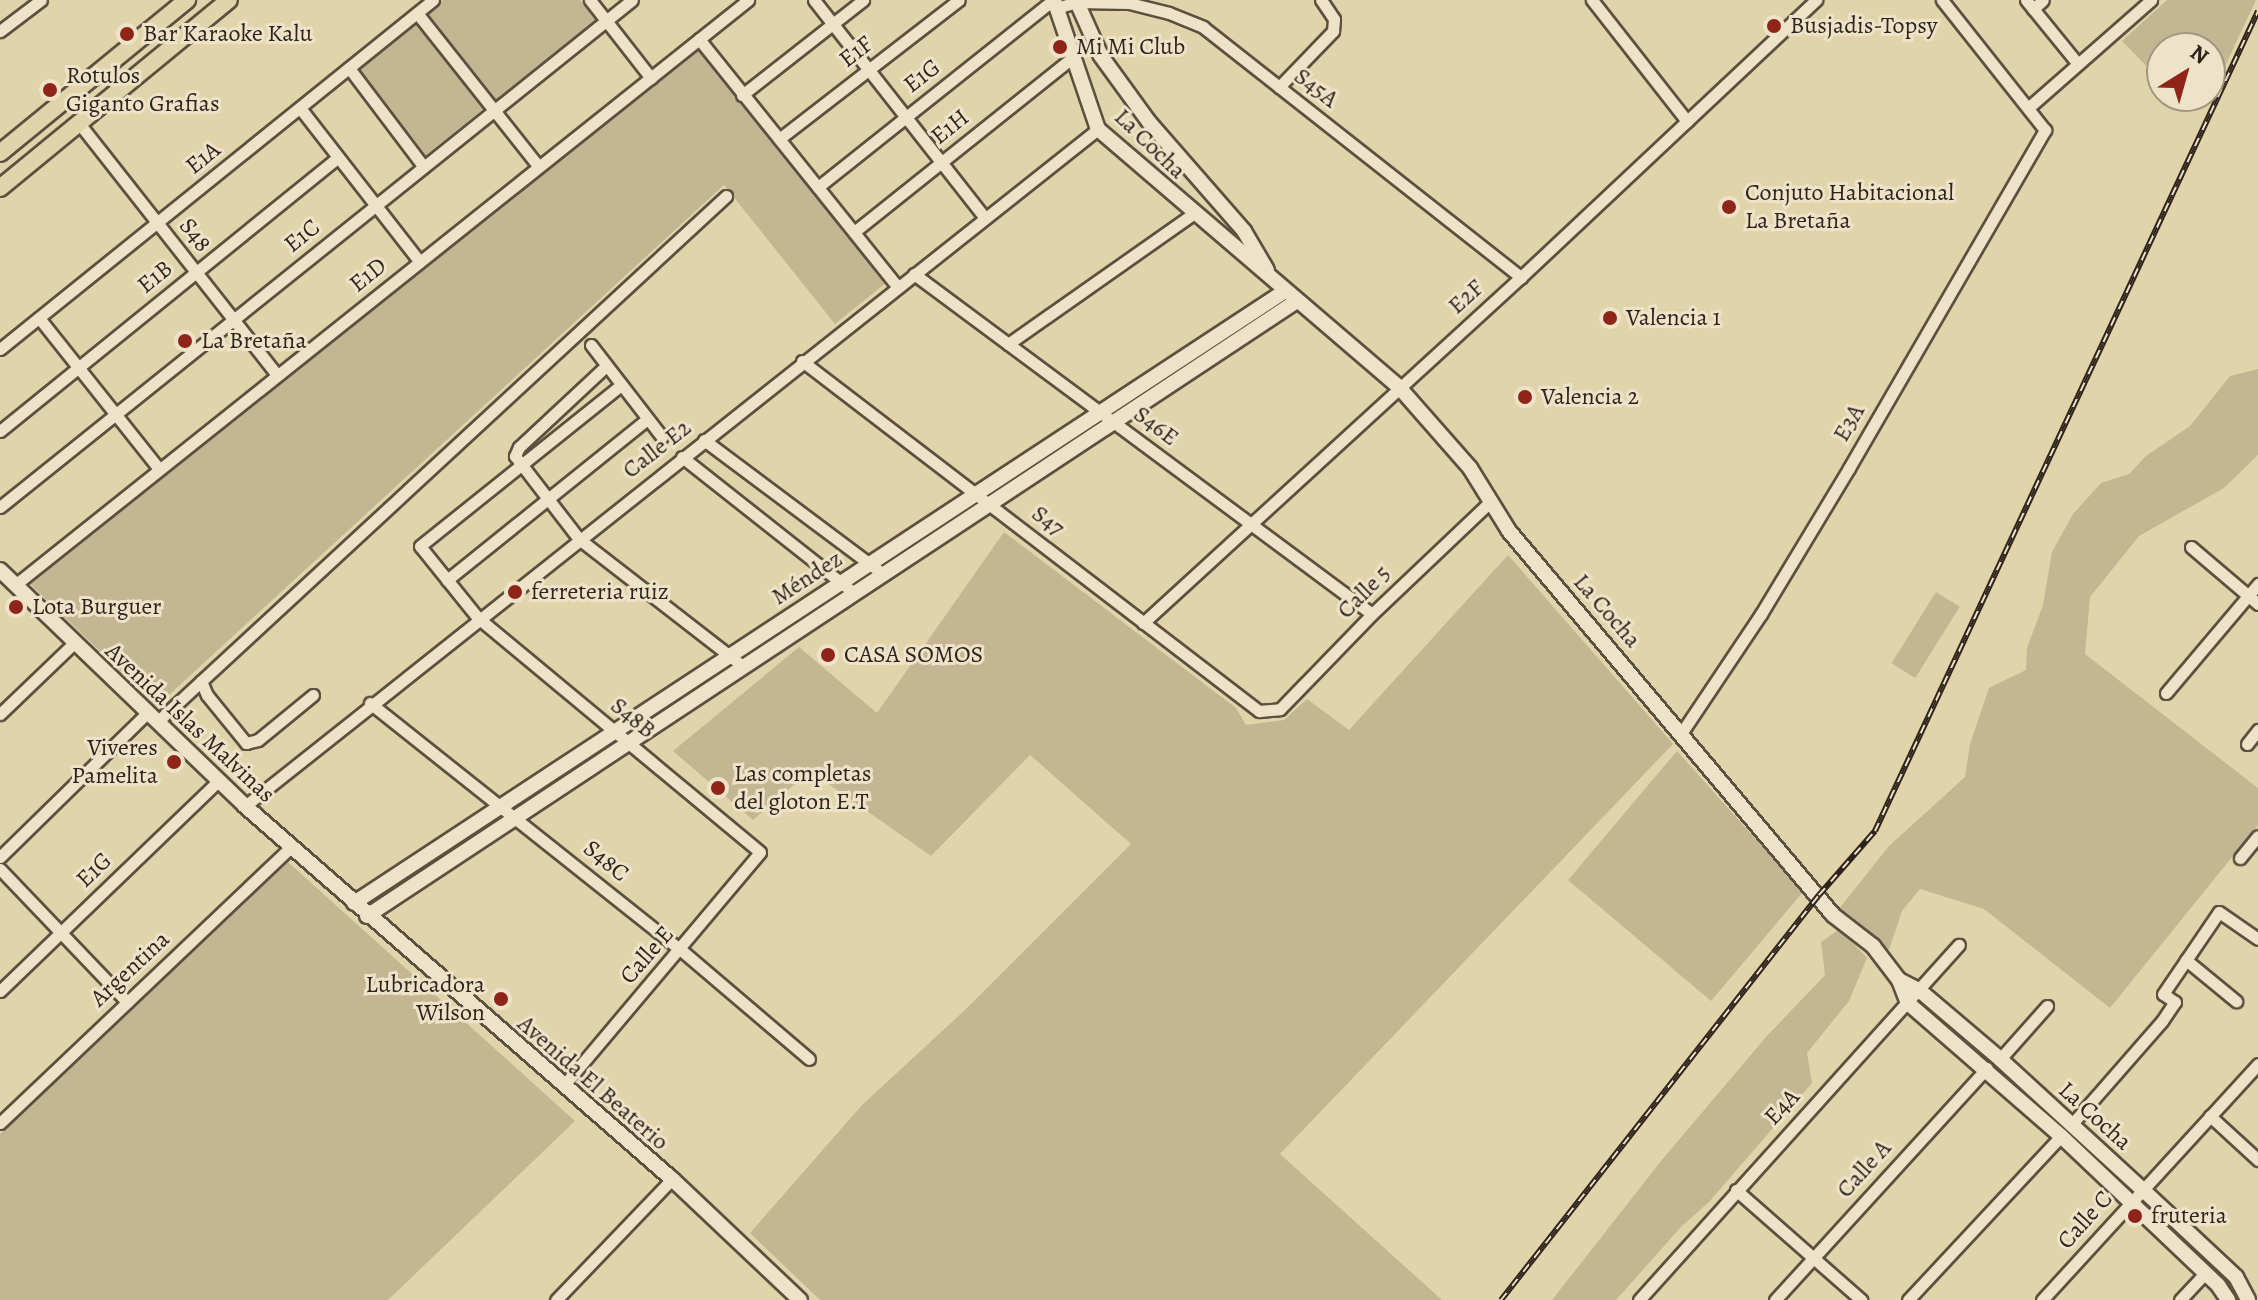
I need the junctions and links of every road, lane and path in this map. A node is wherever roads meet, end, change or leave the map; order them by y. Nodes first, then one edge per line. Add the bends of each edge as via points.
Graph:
1 (41, 0) edge
2 (187, 0) edge
3 (229, 0) edge
4 (433, 0) edge
5 (590, 0) edge
6 (632, 0) edge
7 (748, 0) edge
8 (814, 0) edge
9 (863, 0) edge
10 (959, 0) edge
11 (1321, 0) edge
12 (1592, 0) edge
13 (1816, 0) edge
14 (2043, 0) edge
15 (2151, 0) edge
16 (1076, 1) edge
17 (1946, 1) edge
18 (1054, 3) edge
19 (2029, 4) edge
20 (417, 13) junction
21 (606, 21) junction
22 (833, 24) junction
23 (0, 31) edge
24 (699, 39) junction
25 (1073, 57) junction
26 (2078, 64) junction
27 (349, 68) junction
28 (869, 70) junction
29 (651, 78) junction
30 (1279, 87) junction
31 (742, 95) junction
32 (300, 108) junction
33 (2028, 108) junction
34 (494, 111) junction
35 (906, 117) junction
36 (1687, 121) junction
37 (78, 122) junction
38 (1098, 129) junction
39 (779, 139) junction
40 (0, 153) edge
41 (338, 157) junction
42 (941, 162) junction
43 (424, 167) junction
44 (539, 167) junction
45 (818, 187) junction
46 (0, 188) edge
47 (726, 196) dead end
48 (376, 206) junction
49 (1193, 214) junction
50 (985, 218) junction
51 (157, 223) junction
52 (854, 232) junction
53 (420, 262) junction
54 (196, 272) junction
55 (914, 274) junction
56 (1521, 277) junction
57 (898, 287) junction
58 (1285, 291) junction
59 (39, 318) junction
60 (234, 320) junction
61 (1008, 344) junction
62 (591, 345) dead end
63 (0, 349) edge
64 (802, 361) junction
65 (606, 366) junction
66 (78, 367) junction
67 (277, 375) junction
68 (620, 386) junction
69 (1398, 386) junction
70 (1100, 412) junction
71 (116, 414) junction
72 (647, 419) junction
73 (1113, 421) junction
74 (0, 431) edge
75 (662, 437) dead end
76 (704, 440) junction
77 (682, 457) junction
78 (522, 466) junction
79 (159, 469) junction
80 (975, 493) junction
81 (547, 498) junction
82 (1491, 501) junction
83 (989, 503) junction
84 (0, 507) edge
85 (1250, 524) junction
86 (579, 539) junction
87 (2191, 547) dead end
88 (870, 564) junction
89 (883, 574) junction
90 (5, 578) edge
91 (447, 580) junction
92 (841, 582) junction
93 (2258, 584) edge
94 (854, 593) junction
95 (2253, 600) edge
96 (1372, 614) junction
97 (478, 618) junction
98 (1143, 623) junction
99 (74, 643) junction
100 (729, 656) junction
101 (743, 666) junction
102 (201, 681) junction
103 (2166, 693) dead end
104 (313, 695) dead end
105 (370, 703) junction
106 (1269, 713) joint
107 (0, 714) edge
108 (152, 718) junction
109 (2258, 730) edge
110 (614, 732) junction
111 (1682, 732) junction
112 (628, 743) junction
113 (2247, 744) dead end
114 (218, 781) junction
115 (245, 806) junction
116 (501, 806) junction
117 (515, 818) junction
118 (2258, 836) edge
119 (291, 847) junction
120 (760, 852) joint
121 (0, 857) edge
122 (2240, 858) dead end
123 (0, 869) edge
124 (354, 903) junction
125 (367, 916) junction
126 (61, 933) junction
127 (2258, 939) edge
128 (1959, 945) dead end
129 (681, 950) junction
130 (2186, 960) junction
131 (1899, 980) junction
132 (1919, 990) junction
133 (0, 991) edge
134 (2236, 1001) dead end
135 (127, 1002) junction
136 (1908, 1003) junction
137 (2047, 1006) dead end
138 (809, 1059) dead end
139 (2000, 1059) junction
140 (2258, 1064) edge
141 (1987, 1068) junction
142 (564, 1085) junction
143 (2210, 1116) junction
144 (0, 1123) edge
145 (2066, 1130) junction
146 (2258, 1160) edge
147 (672, 1179) junction
148 (2142, 1189) junction
149 (1736, 1190) junction
150 (2131, 1203) junction
151 (1815, 1256) junction
152 (2205, 1273) junction
153 (556, 1300) edge
154 (800, 1300) edge
155 (1639, 1300) edge
156 (1775, 1300) edge
157 (1861, 1300) edge
158 (1908, 1300) edge
159 (2042, 1300) edge
160 (2180, 1300) edge
161 (2228, 1300) edge
162 (2248, 1300) edge

1 - 23 street
2 - 40 main road
3 - 37 main road
4 - 20 street, E1A
5 - 21 street
6 - 21 street, E1C
7 - 24 street, E1D
8 - 22 street
9 - 22 street
10 - 28 street, E1F
11 - 30 street via 1334,19 1333,31
12 - 36 street
13 - 36 street, E2F
14 - 19 street
15 - 26 street
16 - 18 street, S45A
16 - 30 street, S45A via 1129,3 1180,17 1203,27
16 - 58 street, La Cocha via 1101,56 1149,122 1244,231
17 - 33 street
18 - 25 street, La Cocha
18 - 35 street, E1G
19 - 26 street
20 - 27 street, E1A
20 - 34 street
21 - 29 street
21 - 34 street, E1C
22 - 28 street
22 - 31 street
24 - 29 street, E1D
24 - 31 street
25 - 38 street, La Cocha
25 - 42 street, E1H
26 - 33 street
27 - 32 street, E1A
27 - 43 street
28 - 35 street
28 - 39 street, E1F
29 - 44 street, E1D
30 - 56 street, S45A
31 - 39 street
32 - 41 street
32 - 51 street, E1A
33 - 111 street, E3A via 2045,130 1761,614
34 - 43 street, E1C
34 - 44 street
35 - 42 street
35 - 45 street, E1G
36 - 56 street, E2F
37 - 46 main road
37 - 51 street, S48
38 - 49 street, La Cocha
38 - 50 street, Calle E2
39 - 45 street
41 - 48 street
41 - 54 street, E1B
42 - 50 street
42 - 52 street, E1H
43 - 48 street, E1C
44 - 53 street, E1D
45 - 52 street
47 - 102 street
48 - 53 street
48 - 60 street, E1C
49 - 58 street, La Cocha
49 - 61 street
50 - 55 street, Calle E2
51 - 54 street, S48
51 - 59 street, E1A
52 - 57 street
53 - 67 street, E1D
54 - 60 street, S48
54 - 66 street, E1B
55 - 57 street, Calle E2
55 - 61 street, S46E
56 - 69 street, E2F
57 - 64 street, Calle E2
58 - 69 street, La Cocha
58 - 70 street, Méndez
58 - 73 street, Méndez
59 - 63 street, E1A
59 - 66 street
60 - 67 street, S48
60 - 71 street, E1C
61 - 70 street, S46E
62 - 65 street
64 - 76 street, Calle E2
64 - 80 street, S47
65 - 68 street
65 - 78 street via 519,447 515,456
66 - 71 street
66 - 74 street, E1B
67 - 79 street, E1D
68 - 72 street
68 - 78 street
69 - 82 street, La Cocha via 1470,468
69 - 85 street, E2F
70 - 73 street, S46E
70 - 80 street, Méndez
71 - 79 street
71 - 84 street, E1C
72 - 75 street
72 - 81 street
73 - 83 street, Méndez
73 - 85 street, S46E
76 - 77 street, Calle E2
76 - 88 street
77 - 86 street, Calle E2
77 - 92 street
78 - 81 street
78 - 91 street, S48B via 422,542 421,549
79 - 90 street, E1D
80 - 83 street, S47
80 - 88 street, Méndez
81 - 86 street
81 - 91 street
82 - 96 street, Calle 5
82 - 111 street, La Cocha via 1509,531
83 - 89 street, Méndez
83 - 98 street, S47
85 - 96 street, S46E
85 - 98 street, E2F
86 - 97 street, Calle E2
86 - 100 street
87 - 95 street
88 - 89 street
88 - 92 street, Méndez
89 - 94 street, Méndez
90 - 99 street, Avenida Islas Malvinas
91 - 97 street, S48B
92 - 94 street
92 - 100 street, Méndez
93 - 95 street
94 - 101 street, Méndez
95 - 103 street
96 - 106 street, Calle 5 via 1280,709
97 - 105 street, Calle E2
97 - 110 street, S48B
98 - 106 street, S47 via 1259,711
99 - 107 street
99 - 108 street, Avenida Islas Malvinas
100 - 101 street
100 - 110 street, Méndez
101 - 112 street, Méndez
102 - 104 street via 246,743 258,740
102 - 108 street
105 - 115 street, Calle E2
105 - 116 street, S48C
108 - 114 street, Avenida Islas Malvinas
108 - 121 street
109 - 113 street
110 - 112 street, S48B
110 - 116 street, Méndez
111 - 131 street, La Cocha via 1841,922 1861,933
112 - 117 street, Méndez
112 - 120 street, S48B
114 - 115 street, Avenida Islas Malvinas
114 - 126 street, E1G
115 - 119 street, Avenida Islas Malvinas
116 - 117 street, S48C
116 - 124 street, Méndez
117 - 125 street, Méndez
117 - 129 street, S48C
118 - 122 street
119 - 124 street, Avenida Islas Malvinas
119 - 135 street, Argentina
120 - 129 street, Calle E
123 - 126 street
124 - 125 street, Avenida El Beaterio
125 - 142 street, Avenida El Beaterio
126 - 133 street, E1G
126 - 135 street
127 - 130 street via 2219,912
128 - 132 street, E4A
129 - 138 street, S48C
129 - 142 street, Calle E
130 - 134 street
130 - 145 street via 2163,994 2175,1002 2162,1021
131 - 132 street, La Cocha
131 - 136 street, La Cocha
132 - 136 street, E4A
132 - 139 street, La Cocha
135 - 144 street, Argentina
136 - 141 street, La Cocha
136 - 149 street, E4A
137 - 139 street
139 - 145 street, La Cocha
140 - 143 street, Calle C
141 - 145 street, La Cocha
141 - 151 street, Calle A
142 - 147 street, Avenida El Beaterio
143 - 146 street
143 - 148 street, Calle C
145 - 148 street, La Cocha
145 - 150 street, La Cocha
145 - 158 street
147 - 153 street
147 - 154 street, Avenida El Beaterio
148 - 150 street, Calle C
148 - 162 street, La Cocha via 2236,1277
149 - 151 street
149 - 155 street, E4A
150 - 152 street, La Cocha
150 - 159 street, Calle C
151 - 156 street, Calle A
151 - 157 street
152 - 160 street
152 - 161 street, La Cocha

